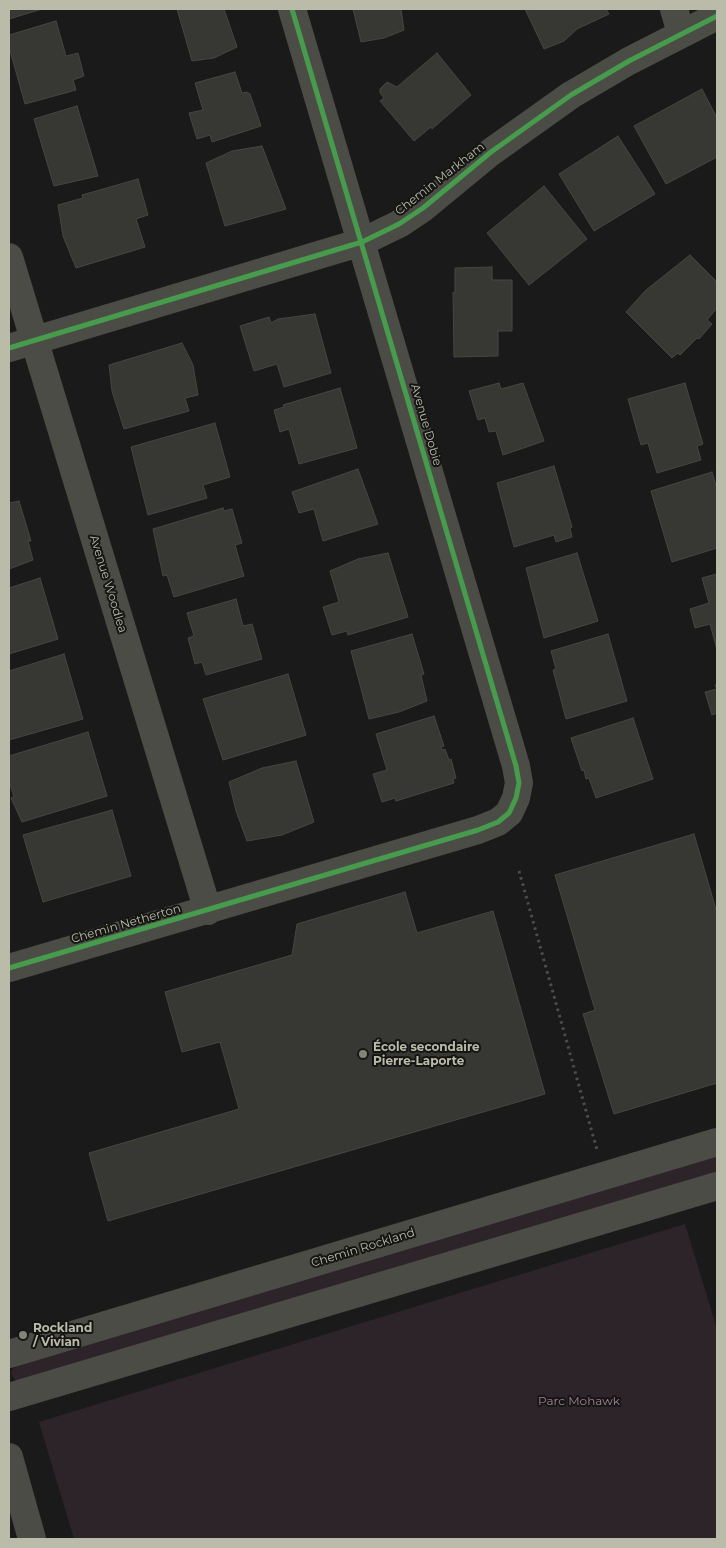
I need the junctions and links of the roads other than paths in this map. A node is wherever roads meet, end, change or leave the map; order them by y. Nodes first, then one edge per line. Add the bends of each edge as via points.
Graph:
1 (292, 9) edge
2 (717, 16) edge
3 (677, 21) edge
4 (362, 242) junction
5 (9, 257) edge
6 (21, 344) edge
7 (478, 830) joint
8 (208, 911) junction
9 (9, 968) edge
10 (717, 1142) edge
11 (717, 1186) edge
12 (9, 1354) edge
13 (9, 1398) edge
14 (9, 1458) edge
15 (32, 1539) edge

1 - 4 street, Avenue Dobie
2 - 3 street, Chemin Markham
3 - 4 street, Chemin Markham via 629,61 564,100 491,152 423,208
4 - 6 street, Chemin Markham
4 - 7 street, Avenue Dobie via 519,783 509,813 498,822
5 - 6 street, Avenue Woodlea
6 - 8 street, Avenue Woodlea
7 - 8 street, Chemin Netherton
8 - 9 street, Chemin Netherton
10 - 12 street, Chemin Rockland
11 - 13 street
14 - 15 street

